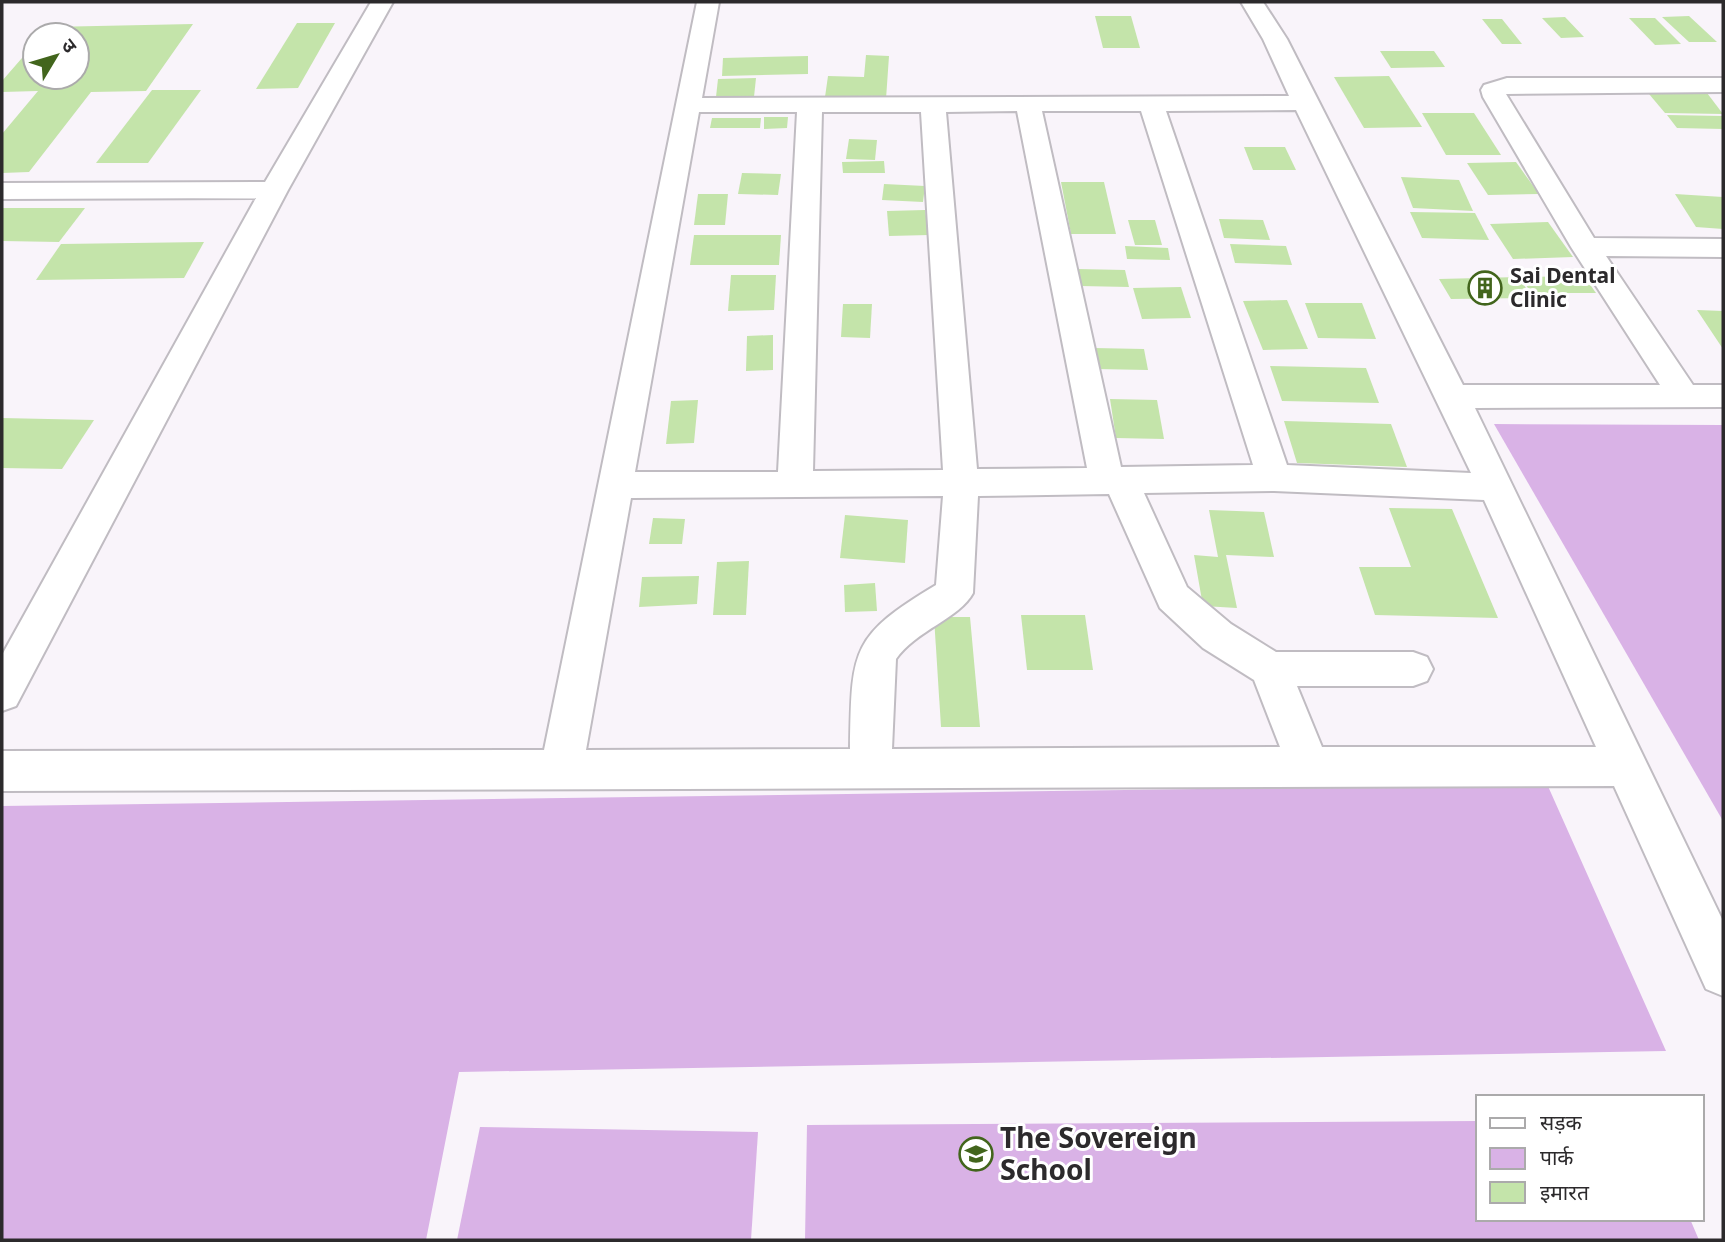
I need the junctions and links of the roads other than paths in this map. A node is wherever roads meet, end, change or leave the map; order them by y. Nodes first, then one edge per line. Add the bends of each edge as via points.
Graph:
1 (382, 2) edge
2 (708, 2) edge
3 (1252, 2) edge
4 (1723, 85) edge
5 (1028, 103) junction
6 (1151, 103) junction
7 (1306, 103) junction
8 (810, 104) junction
9 (933, 104) junction
10 (688, 105) junction
11 (274, 190) junction
12 (2, 191) edge
13 (1585, 247) junction
14 (1723, 248) edge
15 (1684, 396) junction
16 (1723, 396) edge
17 (1453, 397) junction
18 (1274, 478) junction
19 (1114, 481) junction
20 (961, 483) junction
21 (614, 485) junction
22 (795, 485) junction
23 (1493, 486) junction
24 (1270, 669) junction
25 (1413, 669) dead end
26 (2, 693) edge
27 (1624, 766) junction
28 (1309, 768) junction
29 (871, 770) junction
30 (2, 771) edge
31 (561, 771) junction
32 (1723, 972) edge

1 - 11 street
2 - 10 street
3 - 7 street
4 - 13 street via 1507,85 1493,90
5 - 6 street
5 - 9 street
5 - 19 street
6 - 7 street
6 - 18 street
7 - 17 street
8 - 9 street
8 - 10 street
8 - 22 street
9 - 20 street
10 - 21 street
11 - 12 street
11 - 26 street
13 - 14 street
13 - 15 street
15 - 16 street
15 - 17 street
17 - 23 street
18 - 19 street
18 - 23 street
19 - 20 street
19 - 24 street via 1173,597 1217,636
20 - 22 street
20 - 29 street via 954,593 910,620 877,653
21 - 22 street
21 - 31 street
23 - 27 street
24 - 25 street
24 - 28 street
27 - 28 street
27 - 32 street
28 - 29 street
29 - 31 street
30 - 31 street

